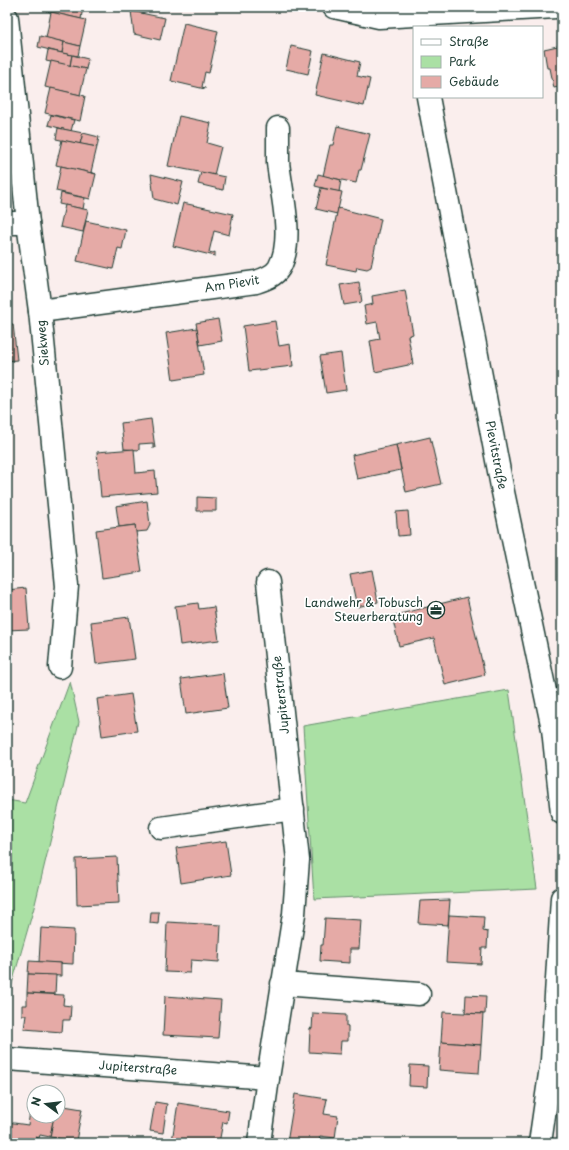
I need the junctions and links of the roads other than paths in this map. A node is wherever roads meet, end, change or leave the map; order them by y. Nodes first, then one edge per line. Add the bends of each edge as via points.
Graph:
1 (334, 7) edge
2 (556, 7) edge
3 (412, 17) edge
4 (7, 18) edge
5 (428, 98) edge
6 (278, 128) dead end
7 (17, 223) edge
8 (40, 311) junction
9 (268, 582) dead end
10 (60, 668) dead end
11 (293, 809) junction
12 (562, 813) edge
13 (161, 828) dead end
14 (562, 898) edge
15 (282, 984) junction
16 (419, 994) dead end
17 (7, 1059) edge
18 (268, 1078) junction
19 (259, 1143) edge
20 (540, 1143) edge

1 - 3 street via 379,17
2 - 3 street
4 - 7 street, Siekweg
5 - 12 street, Pievitstraße via 503,492 553,729
6 - 8 street, Am Pievit via 278,161 287,240 278,269 269,278 256,282
7 - 8 street, Siekweg
8 - 10 street, Siekweg via 67,586
9 - 11 street, Jupiterstraße
11 - 13 street
11 - 15 street, Jupiterstraße via 298,860 294,914
14 - 20 street via 552,1060
15 - 16 street
15 - 18 street, Jupiterstraße
17 - 18 street, Jupiterstraße
18 - 19 street, Jupiterstraße

